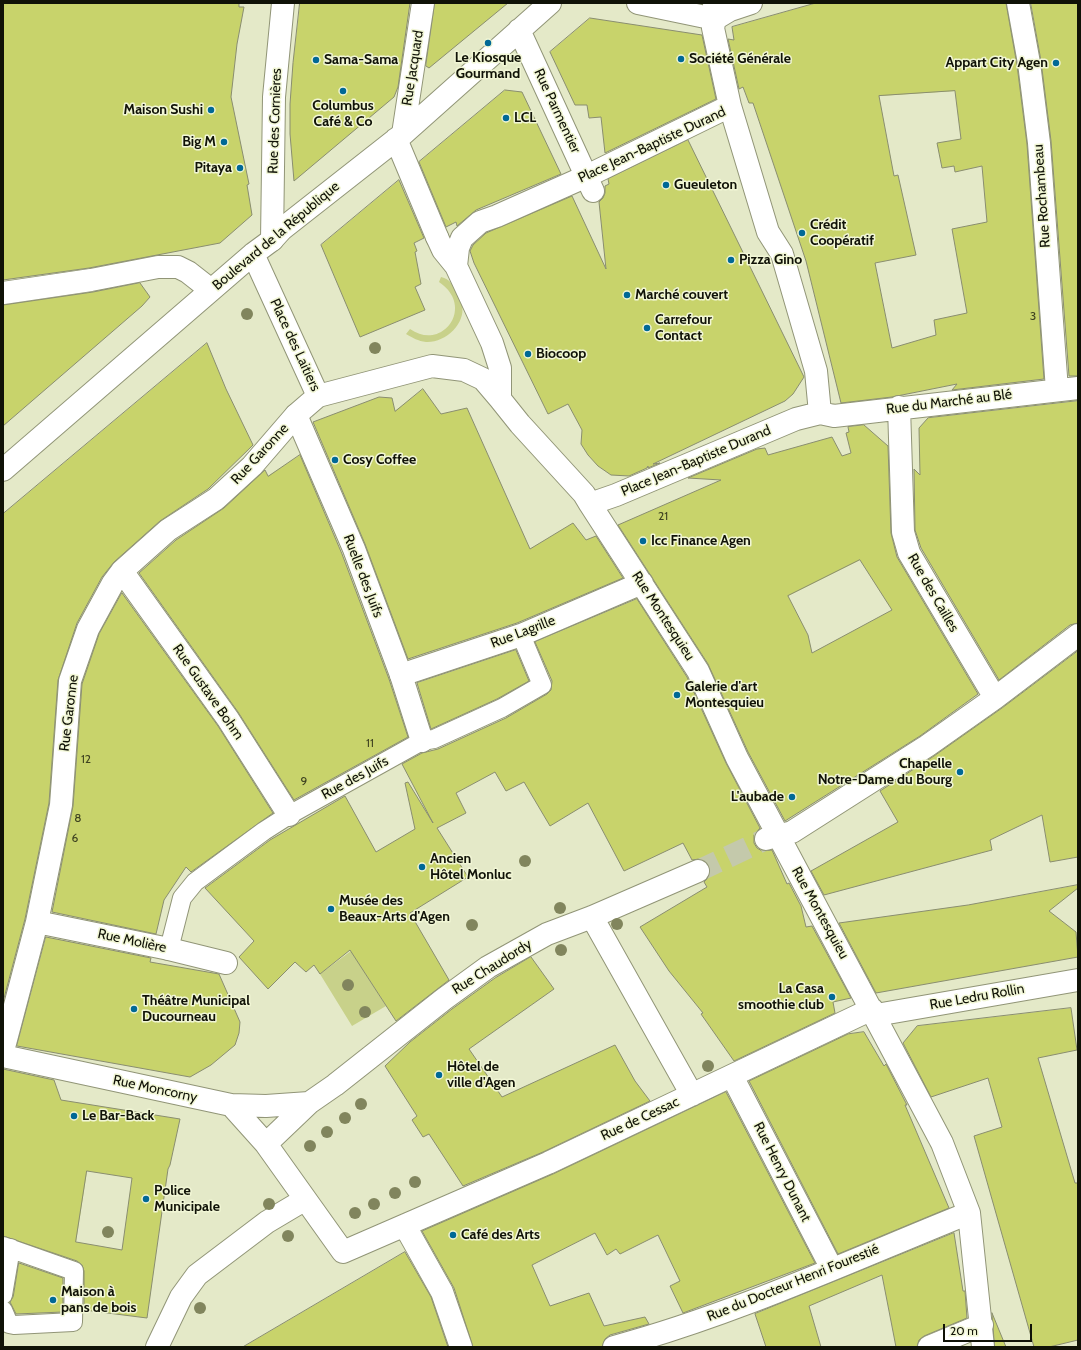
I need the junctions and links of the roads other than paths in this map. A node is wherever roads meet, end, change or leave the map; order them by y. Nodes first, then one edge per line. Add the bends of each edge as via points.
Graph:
1 (283, 3) edge
2 (423, 3) edge
3 (550, 3) edge
4 (638, 3) edge
5 (751, 3) edge
6 (1018, 3) edge
7 (714, 11) edge
8 (519, 30) junction
9 (730, 106) junction
10 (400, 136) junction
11 (590, 184) junction
12 (272, 240) junction
13 (253, 254) junction
14 (456, 266) junction
15 (210, 290) junction
16 (3, 293) edge
17 (1068, 389) edge
18 (318, 396) junction
19 (500, 399) junction
20 (899, 407) junction
21 (820, 413) junction
22 (296, 415) junction
23 (3, 470) edge
24 (590, 504) junction
25 (122, 571) junction
26 (642, 583) junction
27 (521, 635) junction
28 (1078, 635) edge
29 (401, 675) junction
30 (995, 698) junction
31 (422, 741) junction
32 (289, 815) junction
33 (772, 838) junction
34 (698, 871) tunnel mouth
35 (592, 917) junction
36 (37, 922) junction
37 (169, 949) junction
38 (226, 964) dead end
39 (1078, 980) edge
40 (874, 1012) junction
41 (3, 1051) edge
42 (3, 1056) edge
43 (732, 1076) junction
44 (692, 1095) junction
45 (309, 1103) junction
46 (231, 1104) junction
47 (266, 1144) junction
48 (304, 1200) junction
49 (969, 1212) junction
50 (405, 1226) junction
51 (7, 1247) edge
52 (832, 1269) junction
53 (3, 1295) edge
54 (3, 1310) edge
55 (982, 1325) junction
56 (157, 1345) edge
57 (461, 1347) edge
58 (614, 1347) edge
59 (929, 1347) edge
60 (984, 1347) edge

1 - 12 street, Rue des Cornières via 274,97
2 - 10 street, Rue Jacquard
3 - 8 street, Boulevard de la République
4 - 7 street
5 - 7 street via 730,10
6 - 17 street, Rue Rochambeau via 1030,63
7 - 9 street via 713,28
8 - 10 street, Boulevard de la République
8 - 11 street, Rue Parmentier
9 - 11 street, Place Jean-Baptiste Durand
9 - 21 street, Place Jean-Baptiste Durand via 768,232 782,254 816,371
10 - 12 street, Boulevard de la République via 282,229
10 - 14 street via 437,237 443,250
11 - 14 street, Place Jean-Baptiste Durand via 474,226 462,238
12 - 13 street, Boulevard de la République
13 - 15 street, Boulevard de la République
13 - 18 street, Place des Laitiers
14 - 19 street via 492,343 500,368
15 - 16 street via 188,272 178,268 158,267
15 - 23 street, Boulevard de la République
17 - 20 street, Rue du Marché au Blé
18 - 19 street, Place des Laitiers via 432,366 464,370 483,379
18 - 22 street, Rue Garonne
19 - 24 street
20 - 21 street, Rue du Marché au Blé via 834,416
20 - 30 street, Rue des Cailles via 903,532 909,553
21 - 24 street, Place Jean-Baptiste Durand via 796,419
22 - 25 street, Rue Garonne via 252,466 216,499 168,530
22 - 29 street, Ruelle des Juifs via 354,549
24 - 26 street, Rue Montesquieu
25 - 32 street, Rue Gustave Bohm via 228,719
25 - 36 street, Rue Garonne via 112,582 88,628 70,680 61,805
26 - 27 street, Rue Lagrille
26 - 33 street, Rue Montesquieu via 698,671
27 - 29 street, Rue Lagrille
27 - 31 lane, Rue des Juifs via 542,685 502,708 434,739
28 - 30 street
29 - 31 street, Ruelle des Juifs
30 - 33 street via 927,746 792,832
31 - 32 lane, Rue des Juifs
32 - 37 lane, Rue des Juifs via 264,830 195,882 182,898
33 - 40 street, Rue Montesquieu
34 - 35 street, Rue Chaudordy
35 - 44 street
35 - 45 street, Rue Chaudordy via 547,934 488,967
36 - 37 street, Rue Molière
36 - 41 street, Rue Garonne
37 - 38 street, Rue Molière
39 - 40 street, Rue Ledru Rollin
40 - 43 street, Rue de Cessac
40 - 49 street, Rue Montesquieu via 942,1143
42 - 46 street, Rue Moncorny
43 - 44 street, Rue de Cessac
43 - 52 street, Rue Henry Dunant
44 - 50 street, Rue de Cessac
45 - 46 street, Rue Moncorny via 266,1106
45 - 47 street, Rue Chaudordy
46 - 47 street
47 - 48 street
48 - 50 street, Rue de Cessac via 343,1252
48 - 56 street via 267,1222 197,1276 182,1297
49 - 52 street, Rue du Docteur Henri Fourestié
49 - 55 street, Rue Montesquieu
50 - 57 street via 442,1292
51 - 53 lane
51 - 54 lane via 74,1271 73,1322 14,1325 9,1324
52 - 58 street, Rue du Docteur Henri Fourestié via 664,1334
55 - 59 street
55 - 60 street, Rue Montesquieu

